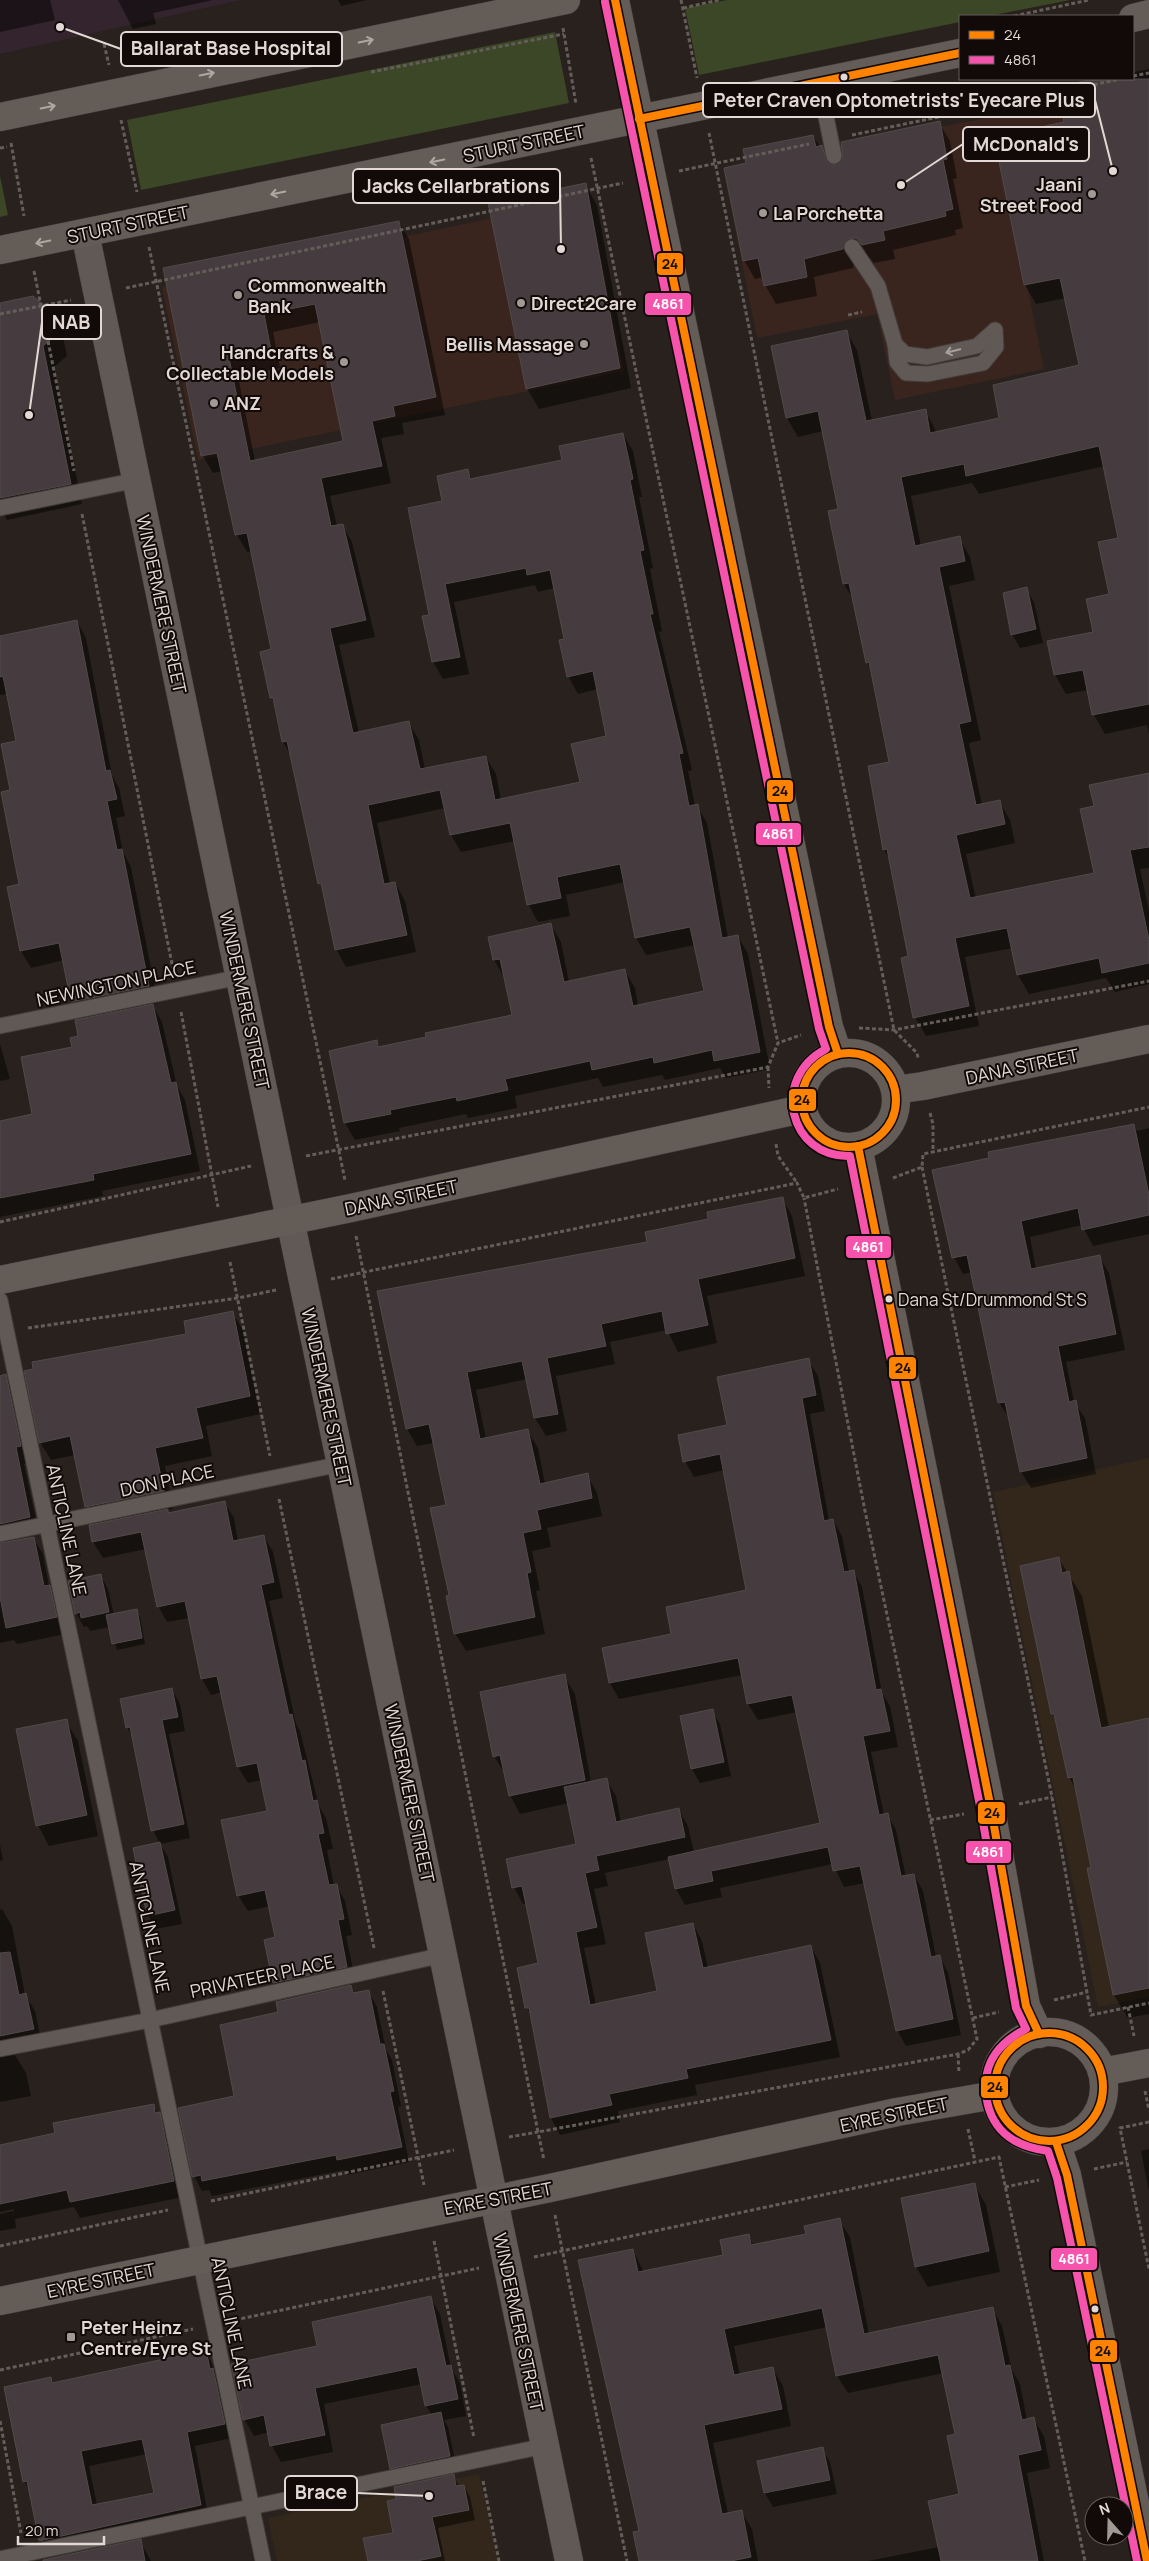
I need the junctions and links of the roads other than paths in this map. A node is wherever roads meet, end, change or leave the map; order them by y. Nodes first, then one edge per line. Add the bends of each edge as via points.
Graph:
1 (615, 0) edge
2 (563, 1) edge
3 (1149, 14) edge
4 (1134, 18) edge
5 (959, 53) edge
6 (819, 82) junction
7 (0, 117) edge
8 (639, 119) junction
9 (834, 156) dead end
10 (85, 233) junction
11 (852, 247) dead end
12 (0, 250) edge
13 (995, 330) dead end
14 (136, 480) junction
15 (0, 508) edge
16 (240, 977) junction
17 (0, 1026) edge
18 (1149, 1039) edge
19 (838, 1054) junction
20 (895, 1090) junction
21 (802, 1109) junction
22 (858, 1146) junction
23 (290, 1220) junction
24 (0, 1280) edge
25 (0, 1300) edge
26 (341, 1464) junction
27 (47, 1524) junction
28 (0, 1534) edge
29 (443, 1956) junction
30 (150, 2020) junction
31 (1039, 2034) junction
32 (0, 2049) edge
33 (1149, 2063) edge
34 (1102, 2072) junction
35 (995, 2095) junction
36 (1056, 2142) junction
37 (494, 2198) junction
38 (200, 2259) junction
39 (0, 2301) edge
40 (546, 2446) junction
41 (252, 2506) junction
42 (0, 2559) edge
43 (263, 2561) edge
44 (569, 2561) edge
45 (1147, 2561) edge

1 - 8 main road
7 -> 2 main road
3 - 4 main road
5 - 6 main road, STURT STREET
6 - 8 main road, STURT STREET
6 - 9 lane
8 -> 10 main road, STURT STREET
8 - 19 main road via 829,1027
10 -> 12 main road, STURT STREET
10 - 14 street, WINDERMERE STREET
13 -> 11 lane via 977,346 927,357 906,354 894,344 878,286
14 - 15 lane
14 - 16 street, WINDERMERE STREET
16 - 17 lane, NEWINGTON PLACE
16 - 23 street, WINDERMERE STREET
18 - 20 main road, DANA STREET
19 - 20 main road via 853,1053 880,1065 890,1076
19 - 21 main road via 809,1074 802,1091
20 - 22 main road via 896,1105 892,1119 878,1136
21 - 22 main road via 809,1126 822,1139 840,1146
21 - 23 main road, DANA STREET
22 - 31 main road via 991,1809 1026,2006
23 - 24 main road, DANA STREET
23 - 26 street, WINDERMERE STREET
25 - 27 lane, ANTICLINE LANE
26 - 27 lane, DON PLACE
26 - 29 street, WINDERMERE STREET
27 - 28 lane, DON PLACE
27 - 30 lane, ANTICLINE LANE
29 - 30 lane, PRIVATEER PLACE
29 - 37 street, WINDERMERE STREET
30 - 32 lane, PRIVATEER PLACE
30 - 38 lane, ANTICLINE LANE
31 - 34 main road via 1055,2033 1085,2045 1096,2057
31 - 35 main road via 1022,2040 1008,2052 998,2068
33 - 34 main road
34 - 36 main road via 1103,2099 1095,2117 1082,2132
35 - 36 main road via 1004,2118 1021,2134 1044,2142
35 - 37 main road, EYRE STREET via 897,2112
36 - 45 main road via 1067,2175
37 - 38 main road, EYRE STREET
37 - 40 street, WINDERMERE STREET
38 - 39 main road, EYRE STREET
38 - 41 lane, ANTICLINE LANE
40 - 41 lane
40 - 44 street, WINDERMERE STREET
41 - 42 lane
41 - 43 lane, ANTICLINE LANE

